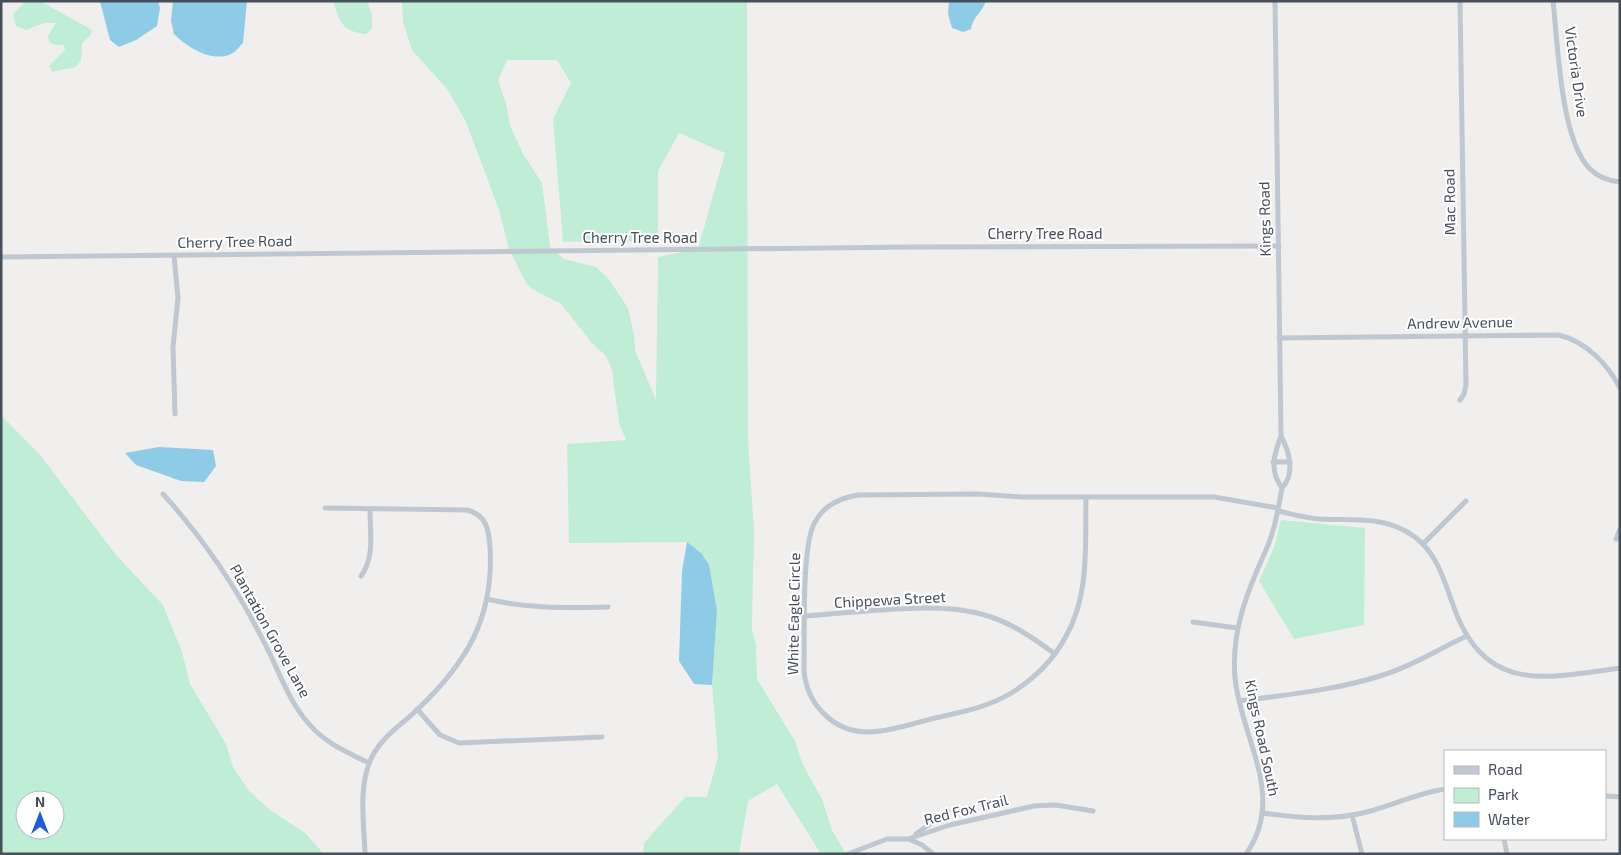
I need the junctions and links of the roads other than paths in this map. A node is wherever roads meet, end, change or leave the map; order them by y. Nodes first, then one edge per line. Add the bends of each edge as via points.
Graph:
1 (1275, 1) edge
2 (1460, 1) edge
3 (1554, 1) edge
4 (1620, 182) edge
5 (1278, 246) junction
6 (174, 256) junction
7 (1, 257) edge
8 (1465, 336) junction
9 (1279, 338) junction
10 (1620, 388) edge
11 (1460, 400) dead end
12 (175, 414) dead end
13 (1280, 436) junction
14 (1273, 462) junction
15 (1290, 462) junction
16 (1282, 488) junction
17 (163, 494) dead end
18 (1086, 497) junction
19 (1466, 501) dead end
20 (325, 508) dead end
21 (1278, 509) junction
22 (370, 510) junction
23 (1620, 529) edge
24 (1616, 539) dead end
25 (1423, 544) junction
26 (361, 576) dead end
27 (487, 599) junction
28 (608, 607) dead end
29 (805, 616) junction
30 (1193, 622) dead end
31 (1237, 628) junction
32 (1467, 636) junction
33 (1055, 654) junction
34 (1620, 668) edge
35 (1239, 701) junction
36 (417, 710) junction
37 (602, 738) dead end
38 (369, 763) junction
39 (1444, 789) edge
40 (1606, 796) edge
41 (1620, 797) edge
42 (948, 811) dead end
43 (1093, 811) dead end
44 (1263, 813) junction
45 (1352, 815) junction
46 (908, 839) junction
47 (1504, 840) edge
48 (365, 854) edge
49 (848, 854) edge
50 (933, 854) edge
51 (1246, 854) edge
52 (1362, 854) edge
53 (1507, 854) edge

1 - 5 street, Kings Road
2 - 8 street, Mac Road
3 - 4 street, Victoria Drive via 1563,91 1574,136 1589,167 1603,177
5 - 6 street, Cherry Tree Road
5 - 9 street, Kings Road
6 - 7 street, Cherry Tree Road
6 - 12 street via 178,298 173,347
8 - 9 street, Andrew Avenue
8 - 10 street, Andrew Avenue via 1549,334 1569,338 1595,354
8 - 11 street, Mac Road via 1465,390
9 - 13 street, Kings Road
13 - 14 street, Kings Road
13 - 15 street, Kings Road via 1287,447
14 - 15 street
14 - 16 street
15 - 16 street via 1289,481
16 - 21 street
17 - 38 street, Plantation Grove Lane via 191,525 219,565 303,717 331,743
18 - 21 street, White Eagle Circle via 1214,497
18 - 29 street, White Eagle Circle via 858,495 841,499 821,513 810,532
18 - 33 street, White Eagle Circle via 1083,586 1075,618
19 - 25 street
20 - 22 street
21 - 25 street via 1313,518 1385,522 1405,530
21 - 31 street, Kings Road South
22 - 26 street via 371,552
22 - 27 street via 463,509 479,515 490,533 491,574
23 - 24 street
25 - 32 street via 1438,564
27 - 28 street via 548,608
27 - 36 street via 478,630 461,661
29 - 33 street, Chippewa Street via 965,610 1012,626
29 - 33 street, White Eagle Circle via 804,670 812,699 832,721 860,732 882,731 991,704 1029,681
30 - 31 street
31 - 35 street, Kings Road South via 1234,662
32 - 34 street via 1493,663 1521,676 1553,678
32 - 35 street via 1424,659 1382,676
35 - 44 street, Kings Road South via 1262,785
36 - 37 street via 440,734 459,743
36 - 38 street via 381,743
38 - 48 street via 363,787
39 - 45 street
40 - 41 street
42 - 46 street
43 - 46 street, Red Fox Trail via 1056,805 1034,806 950,825
44 - 45 street via 1320,819
44 - 51 street, Kings Road South via 1256,838
45 - 52 street
46 - 49 street, Red Fox Trail via 887,839
46 - 50 street
47 - 53 street

